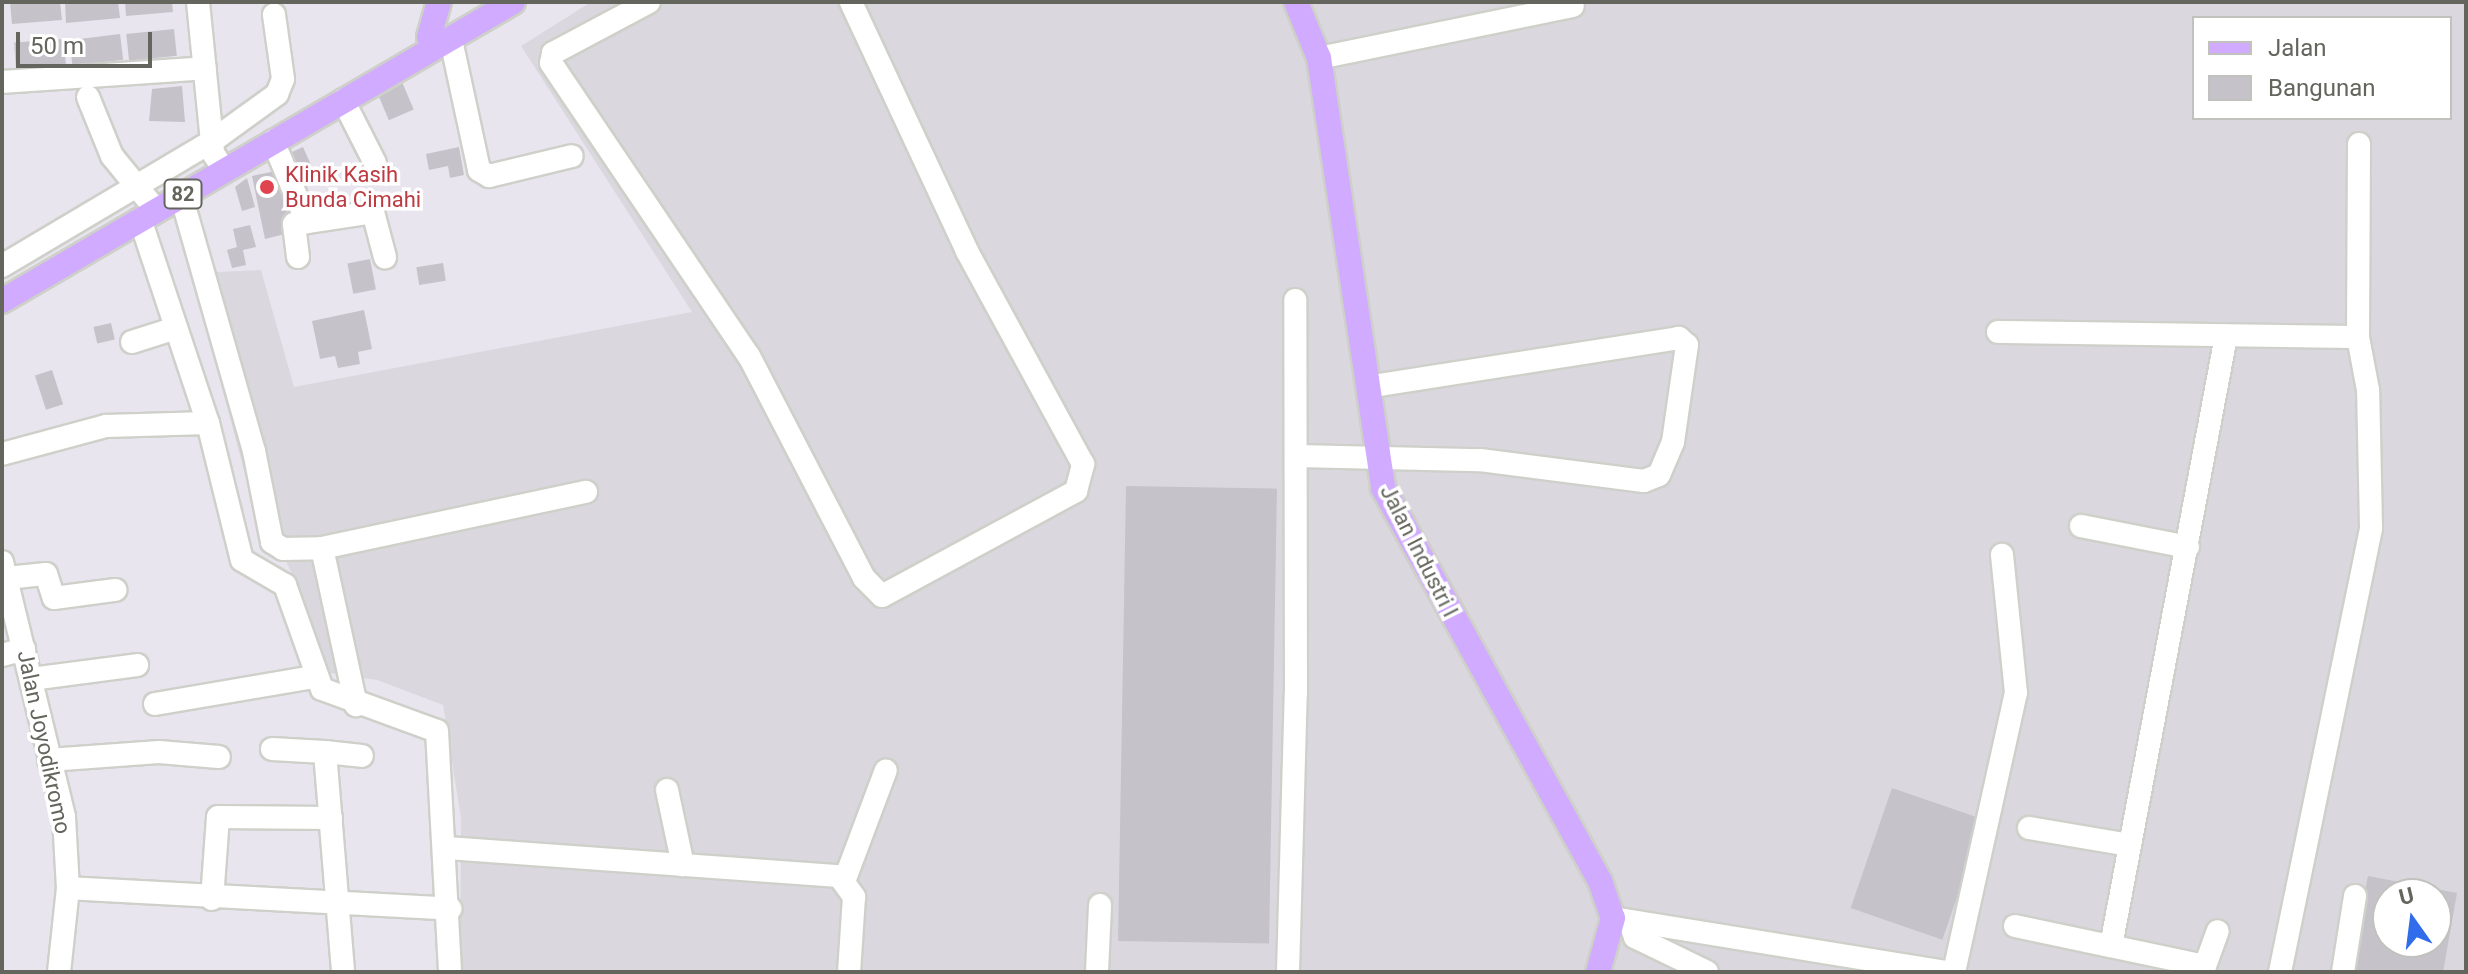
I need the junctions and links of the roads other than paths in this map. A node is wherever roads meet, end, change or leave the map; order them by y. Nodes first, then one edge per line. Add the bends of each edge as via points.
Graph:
1 (198, 2) edge
2 (439, 2) edge
3 (649, 2) edge
4 (851, 2) edge
5 (1296, 2) edge
6 (492, 6) edge
7 (1573, 6) dead end
8 (274, 15) dead end
9 (440, 38) junction
10 (1319, 58) junction
11 (205, 68) junction
12 (2, 82) edge
13 (353, 94) junction
14 (88, 97) dead end
15 (273, 141) junction
16 (211, 142) junction
17 (2359, 144) dead end
18 (572, 156) dead end
19 (375, 163) dead end
20 (224, 170) junction
21 (139, 185) junction
22 (181, 195) junction
23 (148, 215) junction
24 (307, 222) junction
25 (298, 257) dead end
26 (385, 257) dead end
27 (2, 266) edge
28 (1295, 300) dead end
29 (2, 301) edge
30 (176, 328) junction
31 (1998, 332) dead end
32 (2226, 336) junction
33 (2358, 337) junction
34 (132, 342) dead end
35 (1372, 386) junction
36 (208, 423) junction
37 (2, 454) edge
38 (1377, 455) junction
39 (1297, 456) junction
40 (586, 492) dead end
41 (2081, 526) dead end
42 (2188, 547) junction
43 (322, 548) junction
44 (2002, 555) dead end
45 (4, 570) edge
46 (115, 590) dead end
47 (13, 652) edge
48 (137, 665) dead end
49 (313, 677) junction
50 (31, 679) junction
51 (155, 704) dead end
52 (356, 705) junction
53 (272, 749) dead end
54 (325, 752) junction
55 (362, 756) dead end
56 (219, 757) dead end
57 (49, 760) junction
58 (886, 770) dead end
59 (667, 790) dead end
60 (331, 818) junction
61 (2029, 828) dead end
62 (2130, 845) junction
63 (447, 848) junction
64 (683, 865) junction
65 (845, 879) junction
66 (68, 888) junction
67 (2355, 896) dead end
68 (212, 899) junction
69 (340, 903) junction
70 (1100, 905) dead end
71 (450, 909) junction
72 (1622, 920) junction
73 (2015, 926) dead end
74 (2218, 931) dead end
75 (2111, 946) junction
76 (2150, 963) edge
77 (59, 972) edge
78 (343, 972) edge
79 (450, 972) edge
80 (849, 972) edge
81 (1097, 972) edge
82 (1288, 972) edge
83 (1598, 972) edge
84 (1707, 972) edge
85 (1947, 972) edge
86 (1954, 972) edge
87 (2280, 972) edge
88 (2343, 972) edge

1 - 11 street
2 - 9 main road
3 - 4 street via 553,53 551,63 749,356 864,578 882,596 1076,491 1084,481 1083,464 967,251
5 - 10 main road, Jalan Industri I
6 - 9 main road, 82
7 - 10 street
8 - 16 street via 282,89
9 - 13 main road, 82
9 - 18 street via 474,166 489,176
10 - 35 main road, Jalan Industri I
11 - 12 street
11 - 16 street
13 - 15 main road, 82
13 - 19 street
14 - 21 street via 112,156
15 - 20 main road, 82
15 - 24 street
16 - 20 street
16 - 21 street
17 - 33 street
20 - 22 main road, 82
21 - 23 street
21 - 27 street
22 - 23 main road, 82
22 - 43 street via 254,451 267,531 283,549
23 - 29 main road, 82
23 - 30 street
24 - 25 street via 294,224
24 - 26 street via 375,212
28 - 39 street
30 - 34 street
30 - 36 street
31 - 32 street
32 - 33 street
32 - 42 street
33 - 87 street via 2368,390 2371,528
35 - 38 main road, Jalan Industri I
35 - 38 street via 1679,338 1687,345 1673,442 1659,475 1622,481 1560,466
36 - 37 street via 118,424
36 - 49 street via 239,553 247,565 285,585
38 - 39 street
38 - 72 main road, Jalan Industri I via 1383,488
39 - 82 street
40 - 43 street
41 - 42 street
42 - 62 street
43 - 52 street
44 - 86 street via 2016,693
45 - 46 street via 46,574 54,598
45 - 47 street, Jalan Joyodikromo
47 - 50 street, Jalan Joyodikromo
48 - 50 street
49 - 51 street
49 - 52 street via 322,689
50 - 57 street, Jalan Joyodikromo
52 - 63 street via 435,727
53 - 54 street
54 - 55 street
54 - 60 street
56 - 57 street via 159,752
57 - 66 street, Jalan Joyodikromo via 64,817
58 - 65 street
59 - 64 street
60 - 68 street via 218,817
60 - 69 street
61 - 62 street
62 - 75 street
63 - 64 street
63 - 71 street
64 - 65 street
65 - 80 street via 854,897
66 - 68 street
66 - 77 street, Jalan Joyodikromo
67 - 88 street
68 - 69 street
69 - 71 street
69 - 78 street
70 - 81 street
71 - 79 street
72 - 83 main road
72 - 84 street via 1635,937
72 - 85 street
73 - 75 street
74 - 76 street via 2205,966
75 - 76 street

